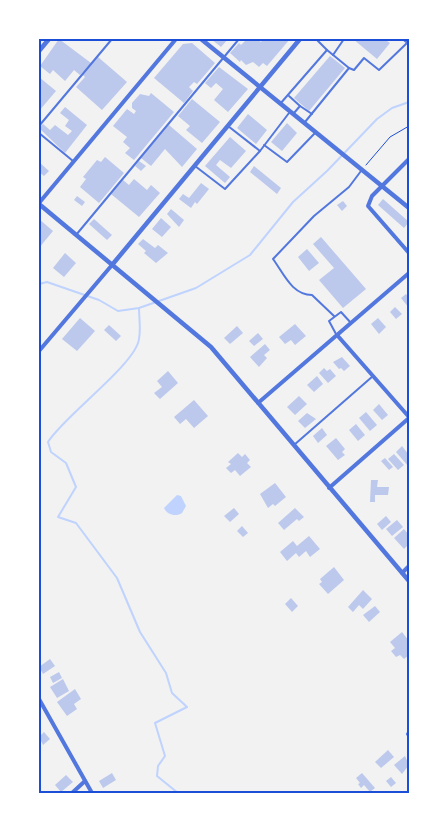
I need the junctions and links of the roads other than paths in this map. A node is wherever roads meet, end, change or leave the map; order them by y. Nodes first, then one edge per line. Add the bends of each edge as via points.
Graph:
1 (49, 39) edge
2 (112, 39) edge
3 (176, 39) edge
4 (201, 39) edge
5 (239, 39) edge
6 (300, 39) edge
7 (316, 39) edge
8 (344, 39) edge
9 (407, 41) edge
10 (327, 50) junction
11 (39, 51) edge
12 (333, 55) junction
13 (223, 58) junction
14 (349, 68) junction
15 (260, 88) junction
16 (288, 95) junction
17 (280, 105) junction
18 (300, 106) junction
19 (291, 114) junction
20 (312, 114) junction
21 (304, 124) junction
22 (39, 126) edge
23 (228, 126) junction
24 (39, 133) edge
25 (315, 133) junction
26 (264, 145) junction
27 (260, 151) junction
28 (409, 159) edge
29 (73, 161) junction
30 (195, 166) junction
31 (361, 171) junction
32 (380, 186) junction
33 (39, 204) edge
34 (409, 208) edge
35 (76, 235) junction
36 (409, 254) edge
37 (112, 265) junction
38 (409, 273) edge
39 (334, 316) junction
40 (351, 323) junction
41 (337, 335) junction
42 (39, 351) edge
43 (373, 376) junction
44 (258, 403) junction
45 (409, 418) edge
46 (294, 446) junction
47 (329, 488) junction
48 (409, 566) edge
49 (402, 573) junction
50 (409, 581) edge
51 (39, 700) edge
52 (85, 781) junction
53 (72, 793) edge
54 (92, 793) edge

1 - 11 street
2 - 22 lane
3 - 29 street
4 - 13 street
5 - 13 lane
6 - 15 street
7 - 10 lane
8 - 12 lane
9 - 14 lane via 379,70 364,58 354,70
10 - 12 lane
10 - 16 lane
12 - 14 lane
13 - 15 street
13 - 35 lane
14 - 20 lane
15 - 17 street
15 - 23 street
16 - 17 lane
16 - 18 lane
17 - 19 street
18 - 19 lane
18 - 20 lane
19 - 21 street
19 - 26 lane
20 - 21 lane
21 - 25 street
23 - 27 lane
23 - 30 street
24 - 29 lane
25 - 26 lane via 287,162
25 - 31 street
26 - 27 lane
27 - 30 lane via 225,189
28 - 32 street
29 - 33 street
30 - 37 street
31 - 32 street
31 - 39 lane via 349,187 314,216 273,259 294,289 303,295 312,295
32 - 34 street
32 - 36 street via 368,206
33 - 35 street
35 - 37 street
37 - 42 street
37 - 44 street via 211,348
38 - 40 street
39 - 40 lane via 341,312
39 - 41 lane via 329,324
40 - 41 street
41 - 43 street
41 - 44 street
43 - 45 street
43 - 46 lane
44 - 46 street
45 - 47 street
46 - 47 street
47 - 49 street
48 - 49 street
49 - 50 street
51 - 52 street
52 - 53 street
52 - 54 street

